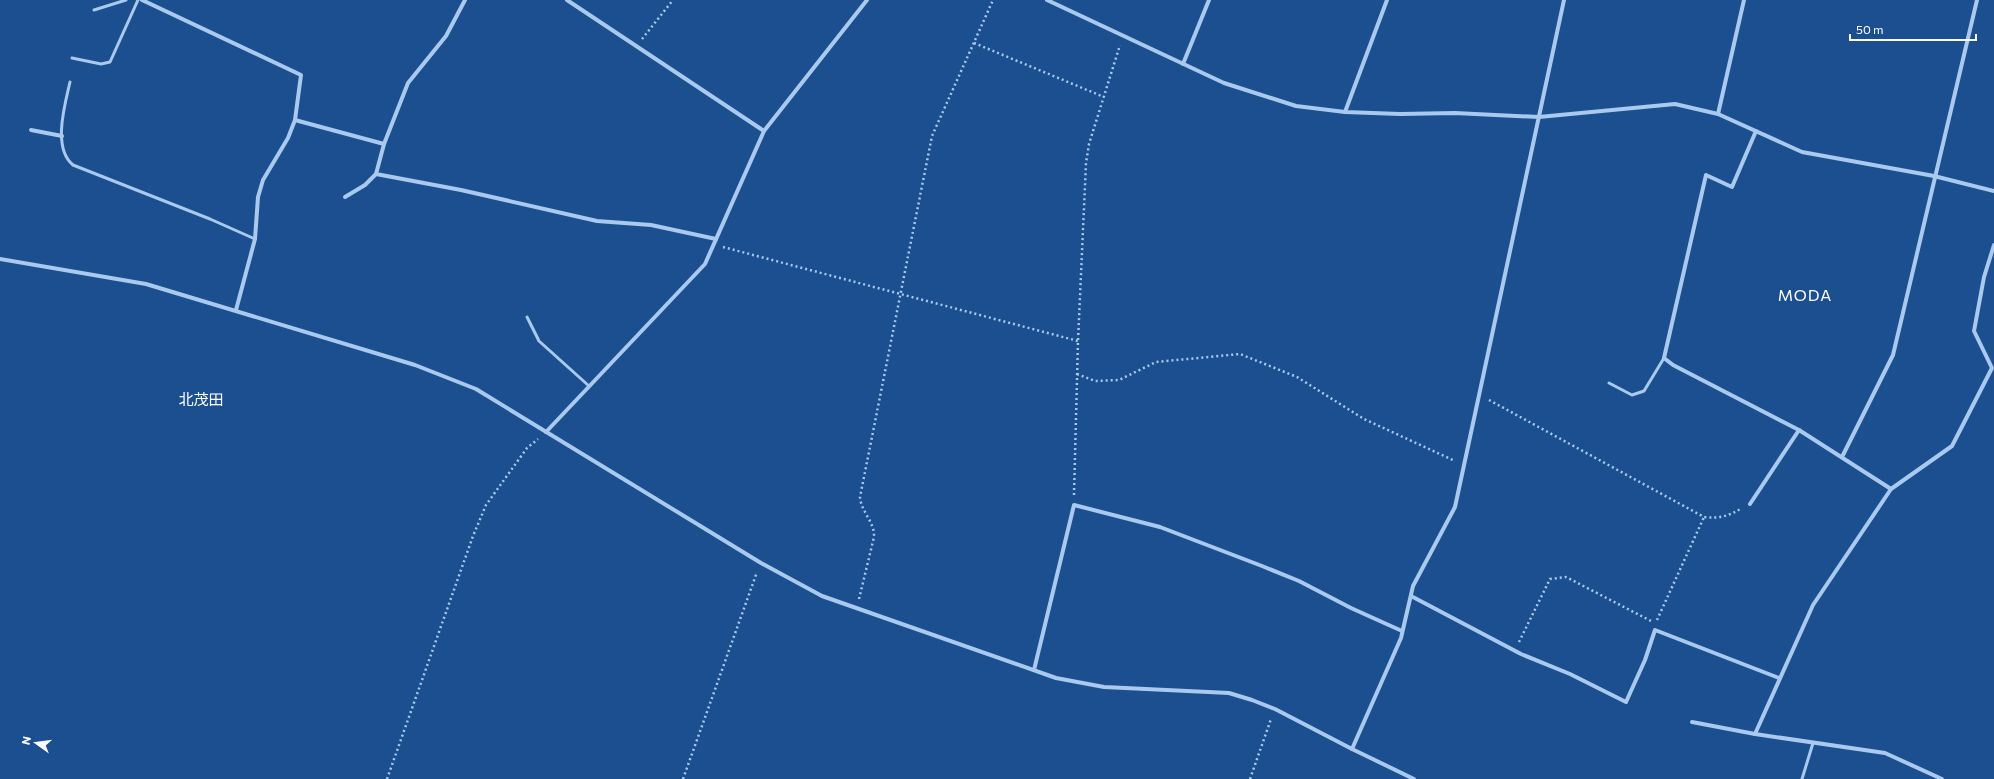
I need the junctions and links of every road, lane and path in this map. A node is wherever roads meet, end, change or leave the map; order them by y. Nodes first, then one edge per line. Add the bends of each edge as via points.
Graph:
1 (126, 0) edge
2 (138, 0) edge
3 (142, 0) edge
4 (465, 0) edge
5 (567, 0) edge
6 (672, 0) edge
7 (867, 0) edge
8 (993, 0) edge
9 (1047, 0) edge
10 (1209, 0) edge
11 (1387, 0) edge
12 (1564, 0) edge
13 (1744, 0) edge
14 (1976, 0) edge
15 (94, 10) dead end
16 (1123, 36) junction
17 (974, 43) junction
18 (636, 46) junction
19 (72, 58) dead end
20 (1183, 64) junction
21 (70, 82) dead end
22 (1104, 97) junction
23 (1345, 112) junction
24 (1718, 114) junction
25 (1539, 117) junction
26 (295, 120) junction
27 (31, 130) dead end
28 (764, 131) junction
29 (1756, 132) junction
30 (62, 136) junction
31 (384, 144) junction
32 (376, 174) junction
33 (1934, 176) junction
34 (1994, 191) edge
35 (345, 196) dead end
36 (255, 238) junction
37 (716, 239) junction
38 (713, 244) junction
39 (1994, 245) edge
40 (0, 259) edge
41 (900, 293) junction
42 (236, 310) junction
43 (527, 317) dead end
44 (1078, 341) junction
45 (1664, 358) junction
46 (1989, 362) junction
47 (1994, 362) edge
48 (1077, 374) junction
49 (1609, 383) dead end
50 (589, 386) junction
51 (1479, 397) junction
52 (1799, 430) junction
53 (546, 432) junction
54 (1842, 457) junction
55 (1464, 465) junction
56 (1891, 489) junction
57 (1750, 504) joint
58 (1074, 505) junction
59 (1704, 517) junction
60 (761, 563) junction
61 (1411, 596) junction
62 (856, 608) junction
63 (1402, 631) junction
64 (1514, 651) junction
65 (1034, 670) junction
66 (1779, 678) junction
67 (1275, 709) junction
68 (1692, 722) dead end
69 (1755, 734) junction
70 (1813, 743) junction
71 (1352, 749) junction
72 (387, 779) edge
73 (683, 779) edge
74 (1250, 779) edge
75 (1414, 779) edge
76 (1802, 779) edge
77 (1942, 779) edge

1 - 15 lane
2 - 19 lane via 110,62 101,64
3 - 26 street via 301,75
4 - 31 street via 446,36 408,83
5 - 18 street
6 - 18 path
7 - 28 street
8 - 17 path
9 - 16 street
10 - 20 street
11 - 23 street
12 - 25 street
13 - 24 street
14 - 33 street
16 - 20 street
16 - 22 path
17 - 22 path
17 - 41 path via 932,136
18 - 28 street
20 - 23 street via 1224,83 1296,106
21 - 30 lane via 61,122
22 - 44 path via 1086,163
23 - 25 street
24 - 25 street via 1675,104
24 - 29 street
25 - 51 street
26 - 31 street
26 - 36 street via 288,138 263,180 258,197
27 - 30 street
28 - 37 street
29 - 33 street via 1802,152
29 - 45 street via 1732,187 1706,175
30 - 36 lane via 68,161 73,165
31 - 32 street
32 - 35 street via 366,185
32 - 37 street via 461,190 597,221 651,225
33 - 34 street
33 - 54 street via 1893,355
36 - 42 street
37 - 38 street
38 - 41 path
38 - 50 street via 705,264
39 - 46 street via 1984,277 1974,331
40 - 42 street via 146,284
41 - 44 path
41 - 62 path via 860,497 860,506 874,530 874,538
42 - 53 street via 415,364 476,389
43 - 50 lane via 539,341
44 - 48 path
45 - 49 lane via 1644,391 1632,395
45 - 52 street
46 - 47 lane
46 - 56 street via 1992,368 1952,446
48 - 55 path via 1094,381 1119,380 1156,362 1240,354 1297,376 1364,419
48 - 58 path
50 - 53 street
51 - 55 street
51 - 59 path via 1494,402
52 - 54 street
52 - 57 street
53 - 60 street
53 - 72 path via 527,448 486,505
54 - 56 street
55 - 61 street via 1455,507 1413,586
56 - 66 street via 1813,605
57 - 59 path via 1716,519
58 - 63 street via 1160,527 1262,566
58 - 65 street
59 - 64 path via 1655,623 1566,577 1550,579
60 - 62 street via 822,596
60 - 73 path
61 - 63 street
61 - 64 street
62 - 65 street
63 - 71 street
64 - 66 street via 1570,674 1626,702 1655,630
65 - 67 street via 1063,680 1104,687 1229,694
66 - 69 street
67 - 71 street
67 - 74 path
68 - 69 street
69 - 70 street
70 - 76 lane
70 - 77 street via 1885,753
71 - 75 street

